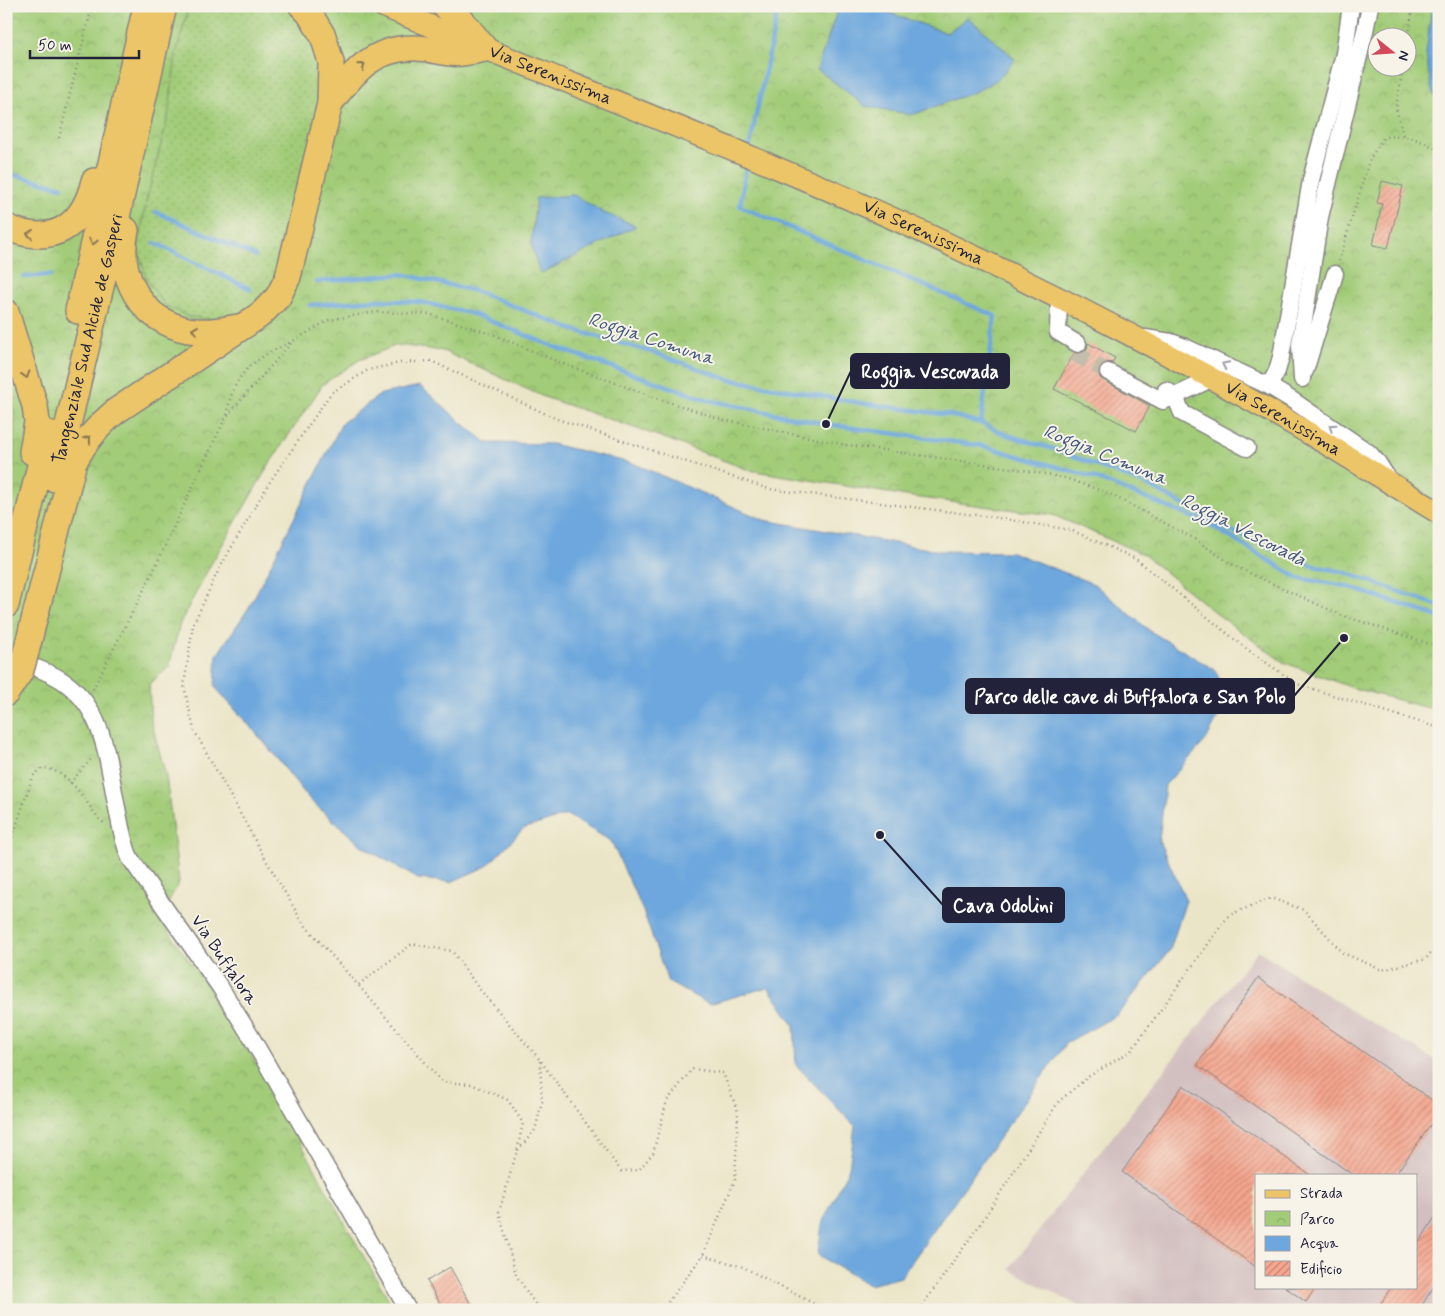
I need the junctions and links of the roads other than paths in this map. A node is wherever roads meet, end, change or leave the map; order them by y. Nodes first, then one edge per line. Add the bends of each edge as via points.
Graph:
1 (145, 6) edge
2 (164, 6) edge
3 (302, 6) edge
4 (383, 6) edge
5 (444, 6) edge
6 (1351, 6) edge
7 (1370, 6) edge
8 (485, 49) junction
9 (148, 77) junction
10 (330, 103) junction
11 (6, 227) edge
12 (1335, 274) road end
13 (1059, 298) junction
14 (6, 312) edge
15 (243, 326) junction
16 (1138, 338) junction
17 (1076, 348) tunnel mouth
18 (1110, 367) tunnel mouth
19 (1211, 379) junction
20 (1302, 379) junction
21 (1269, 386) junction
22 (1175, 396) junction
23 (1292, 400) junction
24 (1247, 448) dead end
25 (1392, 484) junction
26 (1439, 513) edge
27 (6, 605) edge
28 (12, 667) edge
29 (408, 1310) edge

1 -> 11 highway via 124,50 93,187 85,209 73,224 49,234 32,235
1 -> 27 highway, Tangenziale Sud Alcide de Gasperi via 73,333
2 - 9 highway, Tangenziale Sud Alcide de Gasperi
3 - 10 highway via 323,36 331,62
4 - 8 main road, Via Serenissima
5 - 8 highway via 463,22
6 - 21 street via 1344,54 1312,180 1281,357
7 - 20 street via 1320,217 1300,345
10 -> 8 highway via 352,74 369,60 390,52 413,48 453,54
8 - 13 main road, Via Serenissima via 869,208
15 -> 9 highway via 210,332 187,330 168,323 147,309 128,280 124,262 125,236 150,129
9 - 28 highway, Tangenziale Sud Alcide de Gasperi
10 - 15 highway via 288,277 278,297
12 - 20 street
13 - 16 main road, Via Serenissima
13 - 17 street via 1057,344
14 -> 27 highway via 37,422 9,549
28 -> 15 highway via 74,462 85,442 116,411
16 - 19 main road, Via Serenissima
21 -> 16 street via 1185,347
18 - 22 street
19 - 22 street
19 - 25 main road, Via Serenissima
20 - 23 street
21 - 23 street
22 - 24 street via 1182,413
25 -> 23 street via 1368,452
25 - 26 main road, Via Serenissima
28 - 29 street, Via Buffalora via 47,672 62,680 86,702 105,743 122,835 130,858 250,1035

